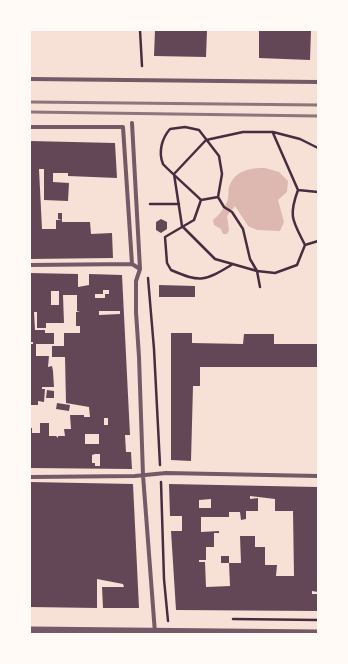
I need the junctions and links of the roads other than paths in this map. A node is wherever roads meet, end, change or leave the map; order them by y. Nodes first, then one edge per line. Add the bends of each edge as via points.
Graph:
1 (30, 79) edge
2 (318, 82) edge
3 (132, 123) dead end
4 (30, 127) edge
5 (30, 264) edge
6 (132, 264) junction
7 (140, 269) junction
8 (143, 475) junction
9 (318, 476) edge
10 (30, 477) edge
11 (30, 630) edge
12 (155, 633) edge
13 (318, 633) edge

1 - 2 street
3 - 7 street
4 - 6 street via 123,127
5 - 6 street
6 - 7 street
7 - 8 street via 136,280 136,312
8 - 9 street via 161,473
8 - 10 street
8 - 12 street
11 - 12 street
12 - 13 street

